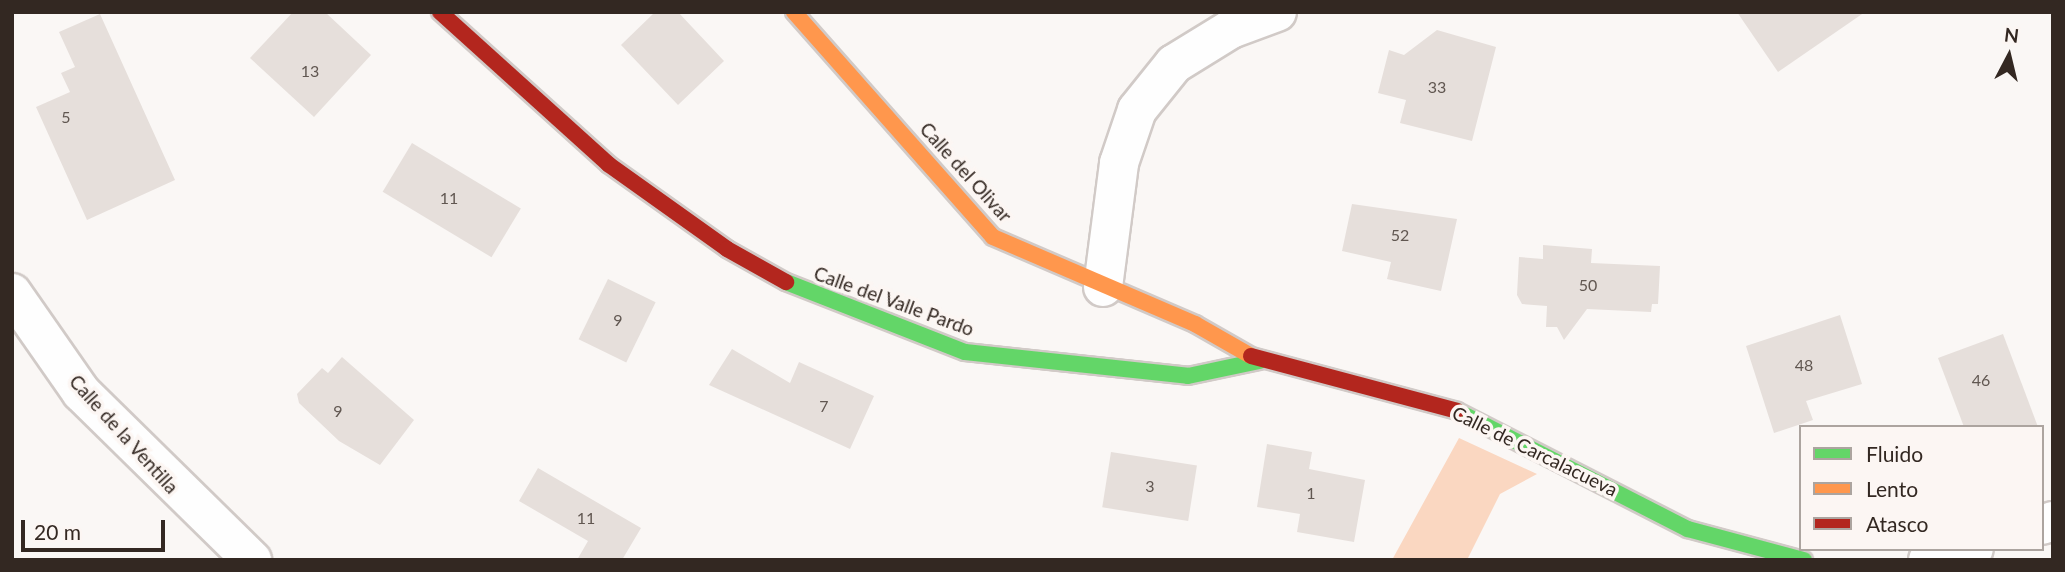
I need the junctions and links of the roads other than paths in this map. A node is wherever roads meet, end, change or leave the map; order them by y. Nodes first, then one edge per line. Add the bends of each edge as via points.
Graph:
1 (440, 12) edge
2 (794, 12) edge
3 (1277, 12) edge
4 (1103, 287) junction
5 (12, 293) edge
6 (1259, 360) junction
7 (1966, 551) edge
8 (252, 560) edge
9 (1804, 560) edge
10 (1928, 560) edge

1 - 6 street, Calle del Valle Pardo via 608,164 727,249 812,297 965,352 1188,376
2 - 4 street, Calle del Olivar via 993,237
3 - 4 street via 1231,29 1174,64 1137,110 1119,163
4 - 6 street, Calle del Olivar via 1195,324
5 - 8 street, Calle de la Ventilla via 81,392 189,505
6 - 9 street, Calle de Carcalacueva via 1329,372 1462,412 1688,529
7 - 10 street

